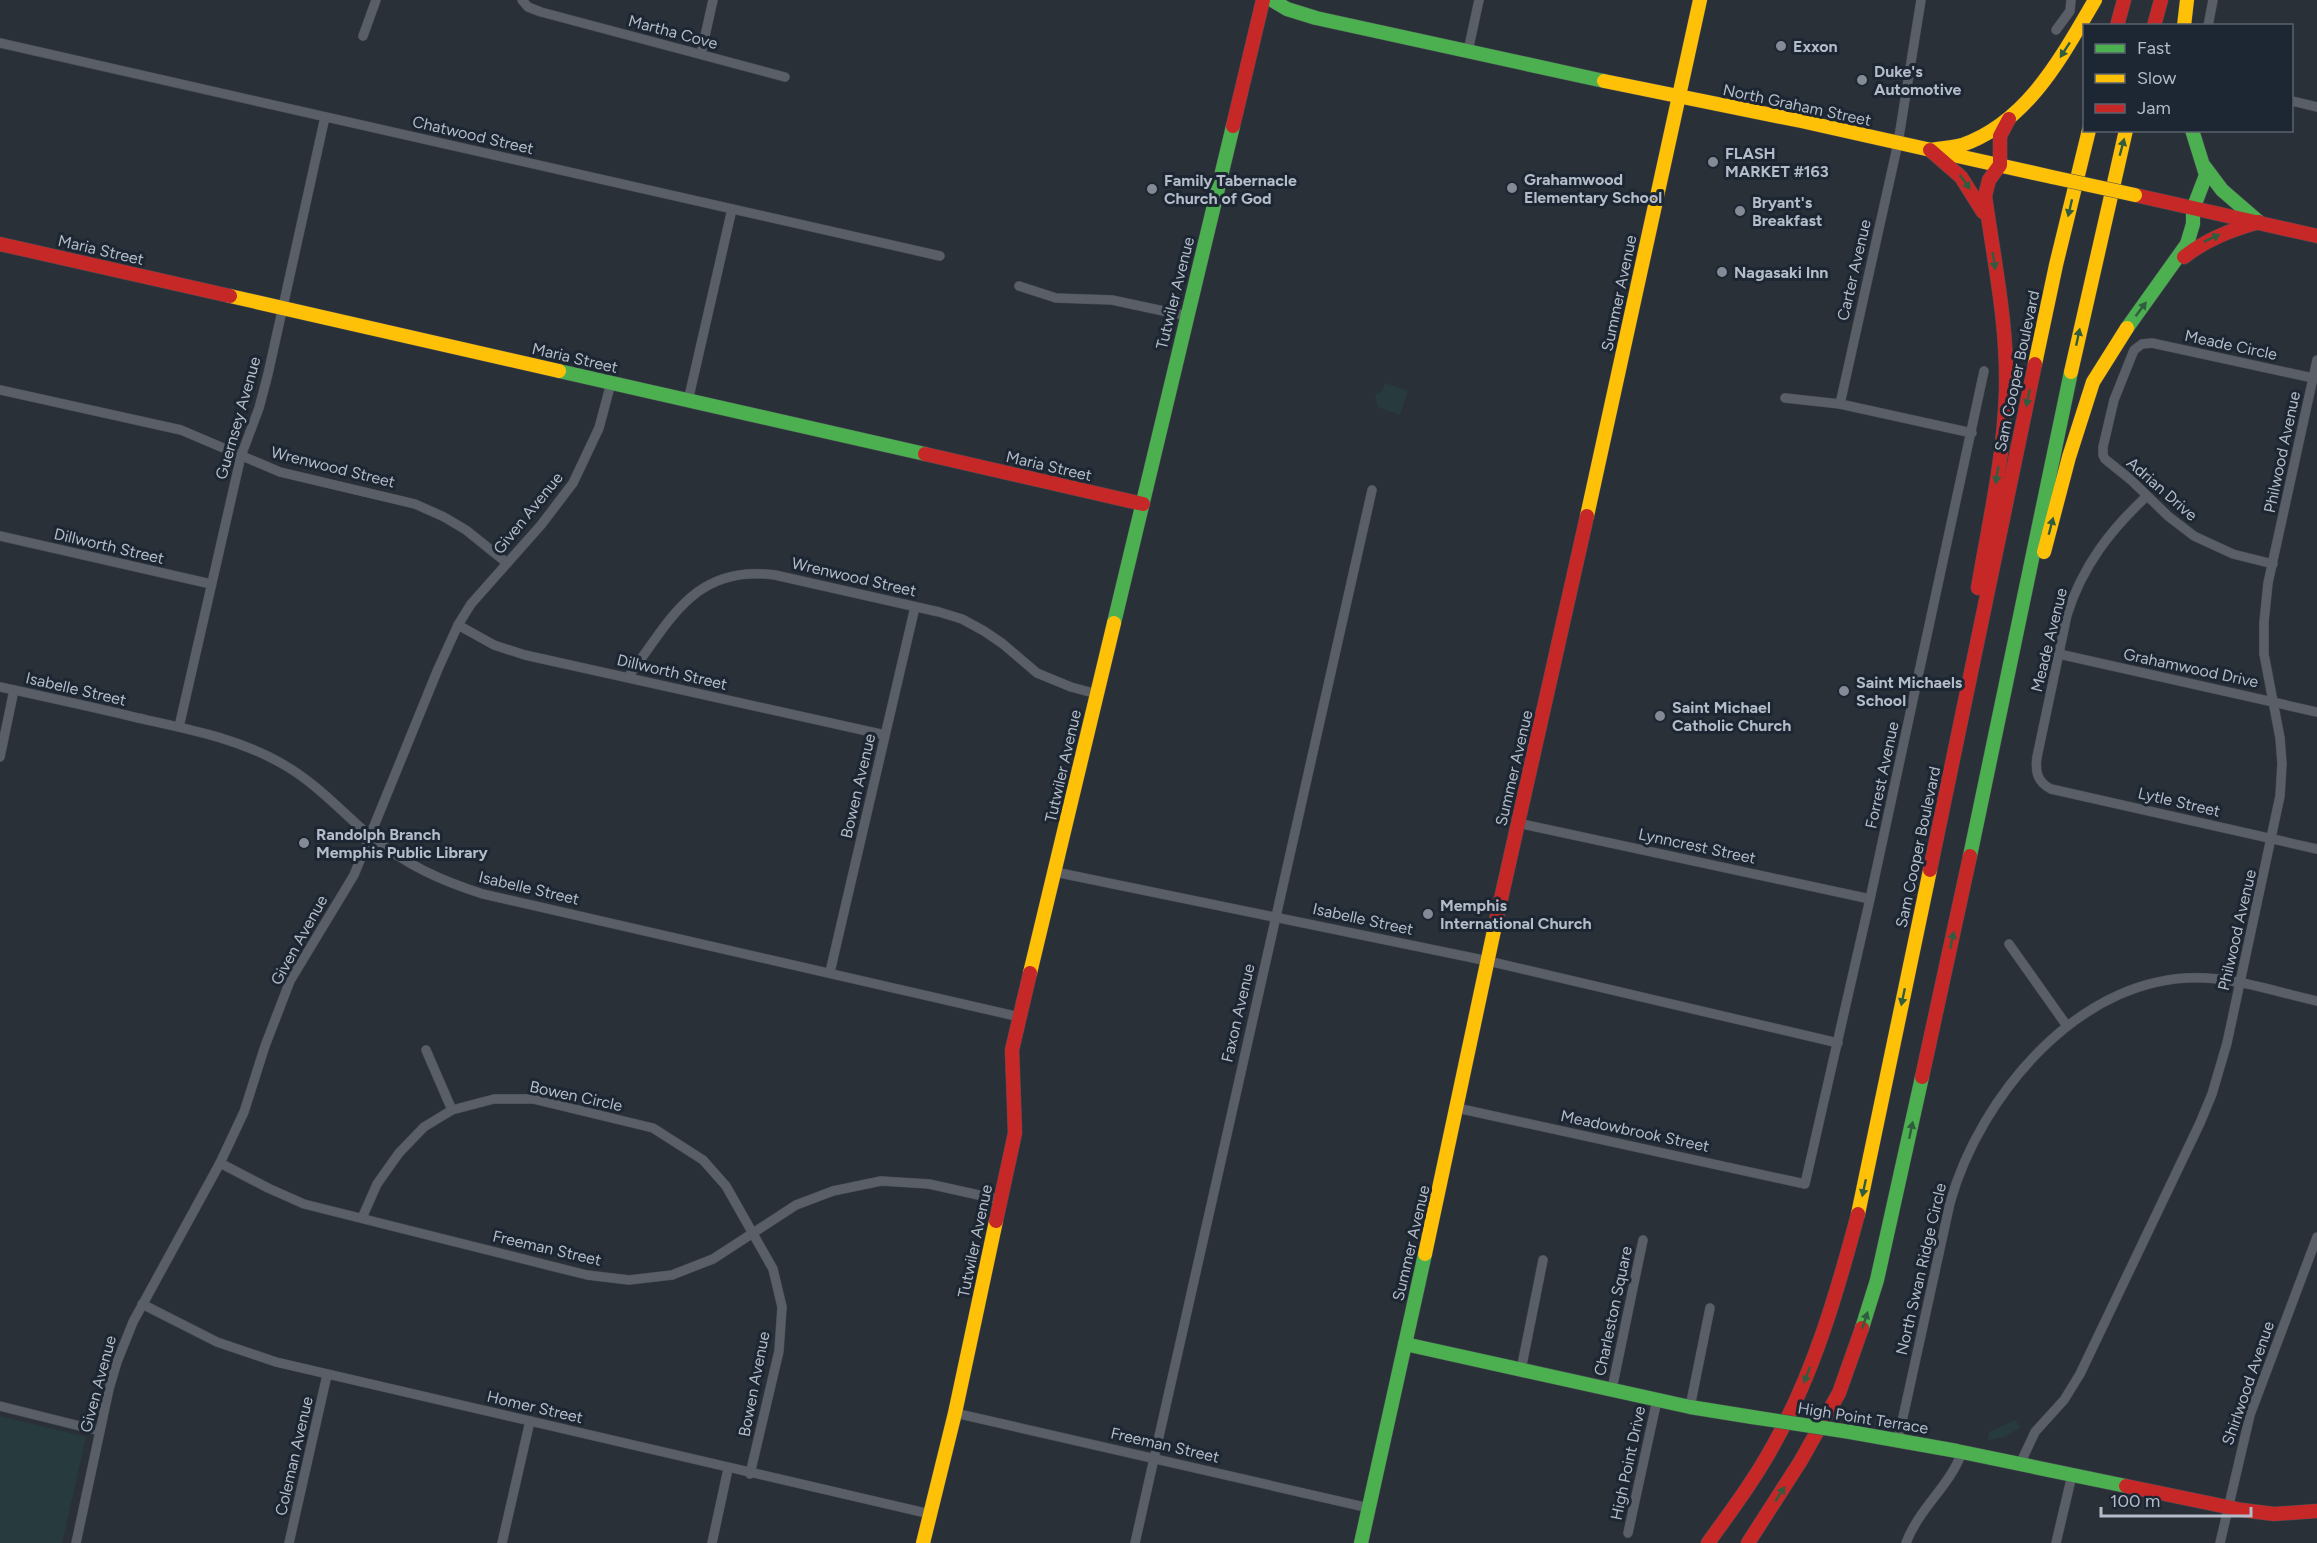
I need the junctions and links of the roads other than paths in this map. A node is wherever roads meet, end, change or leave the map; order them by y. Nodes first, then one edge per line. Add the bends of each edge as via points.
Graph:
1 (376, 0) edge
2 (522, 0) edge
3 (713, 0) edge
4 (1263, 0) edge
5 (1272, 0) edge
6 (1479, 0) edge
7 (1700, 0) edge
8 (1921, 0) edge
9 (2071, 0) edge
10 (2096, 0) edge
11 (2124, 0) edge
12 (2160, 0) edge
13 (2187, 0) edge
14 (2212, 0) edge
15 (2118, 24) edge
16 (2154, 24) edge
17 (2184, 24) edge
18 (2208, 24) edge
19 (2056, 30) dead end
20 (363, 36) dead end
21 (0, 43) edge
22 (1468, 51) junction
23 (701, 54) junction
24 (785, 77) dead end
25 (1678, 97) junction
26 (2293, 101) edge
27 (2317, 106) edge
28 (325, 117) junction
29 (2008, 119) junction
30 (2089, 132) edge
31 (2126, 132) edge
32 (2193, 132) edge
33 (1898, 143) junction
34 (1930, 150) junction
35 (2199, 157) junction
36 (2000, 165) junction
37 (2193, 208) junction
38 (732, 209) junction
39 (2259, 222) junction
40 (1988, 223) junction
41 (2317, 236) edge
42 (0, 244) edge
43 (940, 256) dead end
44 (2172, 267) junction
45 (1019, 286) dead end
46 (283, 308) junction
47 (1186, 316) junction
48 (2317, 360) edge
49 (1984, 371) dead end
50 (2313, 378) junction
51 (610, 383) junction
52 (0, 390) edge
53 (1785, 398) dead end
54 (688, 401) junction
55 (1840, 404) junction
56 (1972, 433) junction
57 (2103, 455) joint
58 (241, 456) junction
59 (1372, 490) dead end
60 (2147, 496) junction
61 (1143, 504) junction
62 (0, 536) edge
63 (507, 563) junction
64 (2273, 564) junction
65 (211, 584) junction
66 (2023, 600) junction
67 (915, 607) junction
68 (458, 625) junction
69 (2059, 654) junction
70 (628, 677) junction
71 (0, 687) edge
72 (14, 690) junction
73 (1097, 694) junction
74 (2273, 701) junction
75 (2317, 712) edge
76 (179, 727) junction
77 (885, 735) junction
78 (0, 757) edge
79 (2038, 777) joint
80 (1518, 823) junction
81 (370, 835) junction
82 (2272, 839) junction
83 (2317, 849) edge
84 (1932, 858) junction
85 (1055, 872) junction
86 (1870, 899) junction
87 (1275, 916) junction
88 (2009, 944) dead end
89 (1488, 961) junction
90 (830, 972) junction
91 (2240, 983) junction
92 (2317, 1001) edge
93 (1020, 1017) junction
94 (2067, 1026) junction
95 (1838, 1042) junction
96 (426, 1050) dead end
97 (1457, 1108) junction
98 (452, 1110) junction
99 (220, 1163) junction
100 (1805, 1184) joint
101 (1000, 1200) junction
102 (362, 1218) junction
103 (754, 1234) junction
104 (2317, 1237) edge
105 (1643, 1240) dead end
106 (1543, 1260) dead end
107 (142, 1304) junction
108 (1710, 1308) dead end
109 (1405, 1344) junction
110 (1521, 1370) junction
111 (327, 1375) junction
112 (1611, 1389) junction
113 (1657, 1400) junction
114 (0, 1406) edge
115 (1690, 1407) junction
116 (955, 1413) junction
117 (530, 1421) junction
118 (100, 1431) junction
119 (1898, 1440) junction
120 (1962, 1452) junction
121 (1154, 1458) junction
122 (2020, 1464) junction
123 (728, 1469) junction
124 (750, 1474) junction
125 (2072, 1475) junction
126 (1369, 1508) junction
127 (2228, 1508) junction
128 (2317, 1511) edge
129 (930, 1514) junction
130 (1628, 1533) dead end
131 (75, 1543) edge
132 (289, 1543) edge
133 (502, 1543) edge
134 (712, 1543) edge
135 (923, 1543) edge
136 (1135, 1543) edge
137 (1361, 1543) edge
138 (1708, 1543) edge
139 (1748, 1543) edge
140 (1906, 1543) edge
141 (2056, 1543) edge
142 (2220, 1543) edge

1 - 20 street
2 - 23 street, Martha Cove via 541,12
3 - 23 street
4 - 47 main road, Tutwiler Avenue
5 - 22 main road, North Graham Street via 1299,14
6 - 22 street
7 - 25 main road, Summer Avenue
8 - 33 street, Carter Avenue
9 - 19 street via 2070,11
10 -> 29 main road via 2036,93
11 - 15 main road
12 - 16 main road
13 - 17 main road
14 - 18 street
21 - 28 street, Chatwood Street
22 - 25 main road, North Graham Street
23 - 24 street, Martha Cove
25 - 33 main road, North Graham Street
25 - 80 main road, Summer Avenue
26 - 27 street
28 - 38 street, Chatwood Street
28 - 46 street, Guernsey Avenue
29 - 34 main road via 1962,145
29 - 36 main road via 2000,136
30 -> 84 main road, Sam Cooper Boulevard via 2054,277
66 -> 31 main road
32 - 35 main road
33 - 34 main road, North Graham Street
33 - 55 street, Carter Avenue
34 - 36 main road, North Graham Street
34 -> 40 main road via 1955,168
35 - 37 main road via 2206,175
35 - 39 main road via 2213,182
36 - 37 main road, North Graham Street, bridge
36 - 40 main road via 1984,196
37 - 39 main road, North Graham Street
37 - 44 main road via 2187,244
38 - 43 street, Chatwood Street
38 - 54 street
39 - 41 main road, North Graham Street
44 -> 39 main road via 2199,243
40 -> 84 main road via 2004,325 2006,393 1998,468
42 - 46 main road, Maria Street
66 -> 44 main road via 2044,553 2093,382 2114,346
45 - 47 street via 1056,298 1112,300
46 - 51 main road, Maria Street
46 - 58 street, Guernsey Avenue via 261,403
47 - 61 main road, Tutwiler Avenue
48 - 50 street, Philwood Avenue
49 - 56 street, Forrest Avenue
50 - 57 street, Meade Circle via 2142,344 2134,350 2119,384
50 - 64 street, Philwood Avenue
51 - 54 main road, Maria Street
51 - 63 street, Given Avenue via 599,428 573,483
52 - 58 street, Wrenwood Street via 181,430
53 - 55 street
54 - 61 main road, Maria Street
55 - 56 street
56 - 86 street, Forrest Avenue
57 - 60 street, Adrian Drive
58 - 63 street, Wrenwood Street via 291,476 415,504 466,530
58 - 65 street, Guernsey Avenue
59 - 87 street, Faxon Avenue
60 - 64 street, Adrian Drive via 2176,524 2205,542
60 - 69 street, Meade Avenue via 2117,525 2088,566 2073,596
61 - 73 main road, Tutwiler Avenue
62 - 65 street, Dillworth Street
63 - 68 street, Given Avenue
64 - 74 street, Philwood Avenue via 2264,633
65 - 76 street, Guernsey Avenue
139 -> 66 main road via 1839,1393 1868,1314
67 - 70 street, Wrenwood Street via 775,575 736,574 708,584 694,594
67 - 73 street, Wrenwood Street via 962,619 1003,644 1037,673
67 - 77 street, Bowen Avenue
68 - 70 street, Dillworth Street via 509,650
68 - 81 street, Given Avenue
69 - 74 street, Grahamwood Drive
69 - 79 street, Meade Avenue via 2037,757
70 - 77 street, Dillworth Street
71 - 72 street, Isabelle Street
72 - 76 street, Isabelle Street
72 - 78 street
73 - 85 main road, Tutwiler Avenue
74 - 75 street, Grahamwood Drive
74 - 82 street, Philwood Avenue via 2282,764
76 - 81 street, Isabelle Street via 240,744 285,766 330,798
77 - 90 street, Bowen Avenue
79 - 82 street, Lytle Street via 2050,789
80 - 86 street, Lynncrest Street
80 - 89 main road, Summer Avenue
81 - 90 street, Isabelle Street via 425,872 483,894
81 - 99 street, Given Avenue via 354,875 290,981 244,1112
82 - 83 street, Lytle Street
82 - 91 street, Philwood Avenue
84 -> 138 main road, Sam Cooper Boulevard via 1862,1198 1837,1292 1805,1380 1774,1444
85 - 87 street, Isabelle Street
85 - 93 main road, Tutwiler Avenue
86 - 95 street, Forrest Avenue
87 - 89 street, Isabelle Street
87 - 121 street, Faxon Avenue
88 - 94 street
89 - 95 street, Isabelle Street
89 - 97 main road, Summer Avenue
90 - 93 street, Isabelle Street
91 - 92 street, North Swan Ridge Circle
91 - 94 street, North Swan Ridge Circle via 2198,978 2144,986 2102,1004
91 - 122 street, Philwood Avenue via 2220,1068 2200,1123 2080,1374 2064,1400 2035,1432
93 - 101 main road, Tutwiler Avenue via 1010,1070 1016,1121
94 - 119 street, North Swan Ridge Circle via 2004,1092 1960,1170
95 - 100 street, Forrest Avenue
96 - 98 street
97 - 100 street, Meadowbrook Street
97 - 109 main road, Summer Avenue
98 - 102 street, Bowen Circle via 424,1127 399,1153 377,1184
98 - 103 street, Bowen Circle via 494,1099 533,1099 653,1128 703,1160 726,1186
99 - 102 street, Freeman Street via 304,1204
99 - 107 street, Given Avenue
101 - 103 street, Freeman Street via 930,1185 881,1181 833,1191 796,1205
101 - 116 main road, Tutwiler Avenue
102 - 103 street, Freeman Street via 587,1275 629,1280 672,1275 713,1259
103 - 124 street, Bowen Avenue via 772,1269 782,1307 779,1351
104 - 127 street, Shirlwood Avenue via 2250,1415
105 - 112 street, Charleston Square
106 - 110 street
107 - 111 street, Homer Street via 239,1350
107 - 118 street, Given Avenue via 117,1362
108 - 115 street
109 - 110 main road, High Point Terrace
109 - 126 main road, Summer Avenue
110 - 112 main road, High Point Terrace
111 - 117 street, Homer Street
111 - 132 street, Coleman Avenue
112 - 113 main road, High Point Terrace
113 - 115 main road, High Point Terrace
113 - 130 street, High Point Drive
114 - 118 street
115 - 119 main road, High Point Terrace, bridge
116 - 121 street, Freeman Street
116 - 129 main road, Tutwiler Avenue
117 - 123 street, Homer Street
117 - 133 street
118 - 131 street, Given Avenue
119 - 120 main road, High Point Terrace
120 - 122 main road, High Point Terrace
120 - 140 street via 1954,1471 1923,1509
121 - 126 street, Freeman Street
121 - 136 street, Faxon Avenue
122 - 125 main road, High Point Terrace
123 - 124 street, Homer Street
123 - 134 street
124 - 129 street, Homer Street
125 - 127 main road, High Point Terrace
125 - 141 street
126 - 137 main road, Summer Avenue
127 - 128 main road, High Point Terrace via 2274,1514
127 - 142 street, Shirlwood Avenue
129 - 135 main road, Tutwiler Avenue

